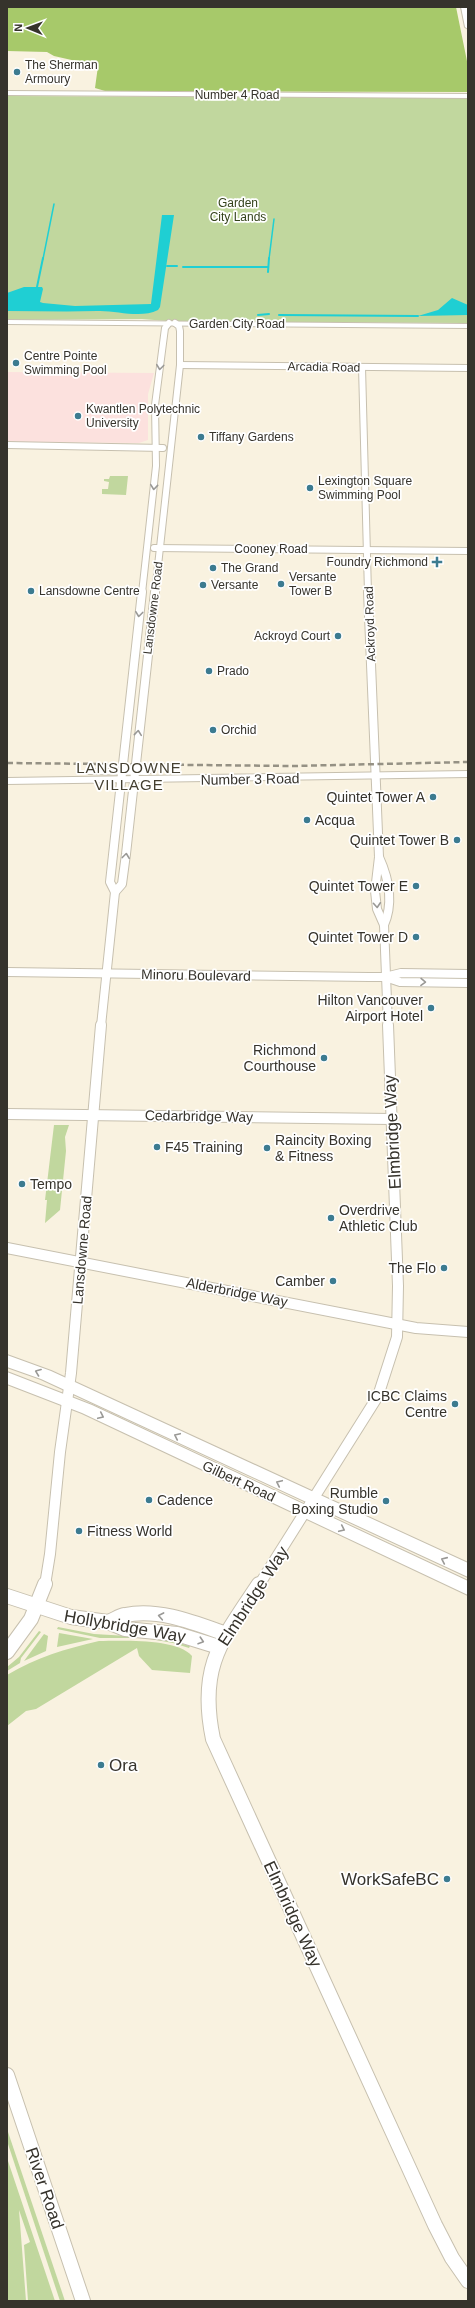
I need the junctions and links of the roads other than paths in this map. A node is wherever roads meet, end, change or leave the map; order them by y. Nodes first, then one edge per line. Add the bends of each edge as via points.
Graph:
1 (464, 7) edge
2 (468, 27) edge
3 (7, 93) edge
4 (468, 96) edge
5 (7, 322) edge
6 (172, 326) junction
7 (468, 326) edge
8 (7, 327) edge
9 (468, 330) edge
10 (180, 366) junction
11 (362, 367) junction
12 (468, 368) edge
13 (7, 445) edge
14 (157, 446) junction
15 (170, 446) junction
16 (147, 548) junction
17 (160, 548) junction
18 (367, 550) junction
19 (468, 551) edge
20 (468, 768) edge
21 (7, 773) edge
22 (375, 773) junction
23 (468, 774) edge
24 (121, 776) junction
25 (134, 776) junction
26 (7, 781) edge
27 (115, 892) junction
28 (7, 972) edge
29 (105, 973) junction
30 (468, 974) edge
31 (385, 977) junction
32 (468, 983) edge
33 (7, 1114) edge
34 (93, 1115) junction
35 (391, 1119) junction
36 (7, 1248) edge
37 (82, 1263) junction
38 (398, 1324) junction
39 (468, 1332) edge
40 (7, 1361) edge
41 (7, 1378) edge
42 (67, 1393) junction
43 (310, 1506) junction
44 (468, 1570) edge
45 (468, 1588) edge
46 (7, 1596) edge
47 (37, 1607) junction
48 (108, 1622) junction
49 (226, 1634) junction
50 (219, 1647) junction
51 (7, 1652) edge
52 (7, 2075) edge
53 (468, 2281) edge
54 (83, 2301) edge

1 - 2 main road
3 - 4 main road, Number 4 Road
5 - 6 main road, Garden City Road
6 - 7 main road, Garden City Road
6 - 8 main road, Garden City Road
6 - 9 main road, Garden City Road
6 - 10 street, Lansdowne Road
6 -> 14 street, Lansdowne Road via 156,406
10 - 11 street, Arcadia Road
10 - 15 street, Lansdowne Road
11 - 12 street, Arcadia Road
11 - 18 street, Ackroyd Road
13 - 14 street
14 - 15 street
14 -> 16 street, Lansdowne Road
15 - 17 street, Lansdowne Road
16 - 17 street, Cooney Road
16 -> 24 street, Lansdowne Road
17 - 18 street, Cooney Road
25 -> 17 street, Lansdowne Road
18 - 19 street, Cooney Road
18 - 22 street, Ackroyd Road
20 - 22 main road, Number 3 Road
21 - 24 main road, Number 3 Road
22 - 23 main road, Number 3 Road
22 - 25 main road, Number 3 Road
22 - 31 street, Ackroyd Road via 379,857 375,872 378,915 384,925
24 - 25 main road, Number 3 Road
24 - 26 main road, Number 3 Road
24 - 27 street, Lansdowne Road via 110,882
27 -> 25 street, Lansdowne Road via 122,884
27 - 29 street, Lansdowne Road
28 - 29 street, Minoru Boulevard
29 - 31 street, Minoru Boulevard
29 - 34 street, Lansdowne Road
30 - 31 street, Minoru Boulevard via 401,973
31 -> 32 street, Minoru Boulevard via 400,982
31 - 35 street, Elmbridge Way
33 - 34 street, Cedarbridge Way
34 - 35 street, Cedarbridge Way
34 - 37 street, Lansdowne Road
35 - 38 street, Elmbridge Way
36 - 37 street, Alderbridge Way
37 - 38 street, Alderbridge Way
37 - 42 street, Lansdowne Road
38 - 39 street, Alderbridge Way via 439,1331
38 - 43 street, Elmbridge Way via 389,1367 378,1396
42 -> 40 main road, Gilbert Road
41 - 42 main road, Gilbert Road
42 - 43 main road, Gilbert Road
42 - 47 street, Lansdowne Road via 50,1555 44,1590
44 -> 43 main road, Gilbert Road
43 -> 45 main road, Gilbert Road
43 - 49 street, Elmbridge Way
46 - 47 street, Hollybridge Way
47 - 48 street, Hollybridge Way via 71,1617
47 - 51 street via 29,1624
49 -> 48 street via 172,1618 141,1614 124,1615
48 -> 50 street, Hollybridge Way via 125,1629 177,1634
49 - 50 street, Elmbridge Way
50 - 53 street, Elmbridge Way via 208,1689 208,1715 213,1739 435,2225 452,2258
52 - 54 street, River Road

